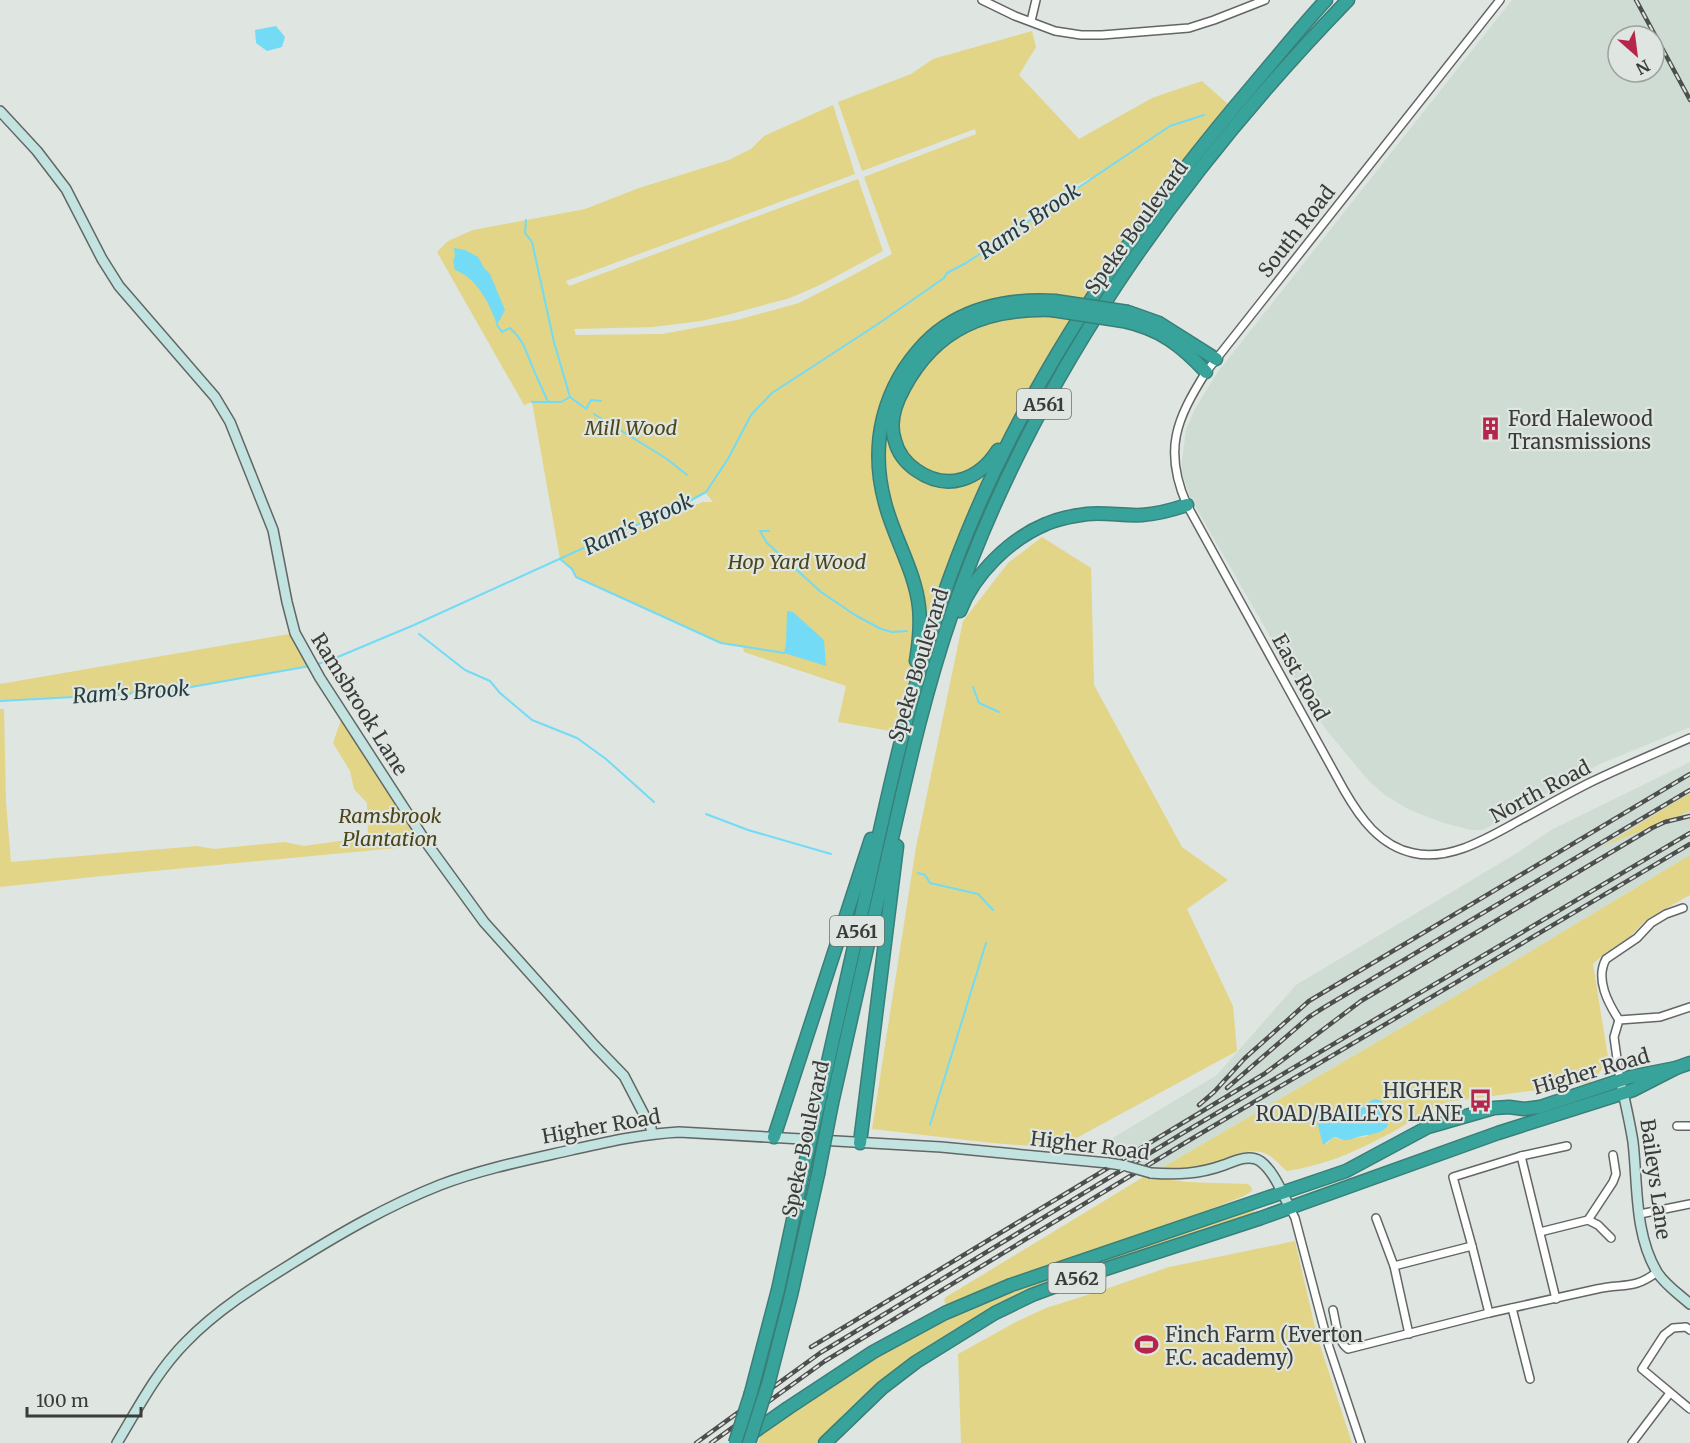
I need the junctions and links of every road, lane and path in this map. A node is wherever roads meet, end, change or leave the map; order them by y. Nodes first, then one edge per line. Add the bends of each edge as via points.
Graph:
1 (982, 0) edge
2 (1036, 0) edge
3 (1265, 0) edge
4 (1326, 0) edge
5 (1348, 0) edge
6 (1500, 0) edge
7 (1031, 21) junction
8 (0, 111) edge
9 (1054, 305) junction
10 (1126, 316) junction
11 (1078, 319) junction
12 (1216, 359) junction
13 (1206, 372) junction
14 (1187, 505) junction
15 (912, 695) junction
16 (916, 732) junction
17 (1690, 738) edge
18 (894, 769) junction
19 (904, 785) junction
20 (1402, 850) joint
21 (1683, 908) dead end
22 (1690, 1007) edge
23 (1619, 1020) junction
24 (1690, 1063) edge
25 (1676, 1068) junction
26 (1620, 1080) junction
27 (1623, 1093) junction
28 (1677, 1126) dead end
29 (1690, 1126) edge
30 (652, 1134) junction
31 (774, 1137) junction
32 (860, 1143) junction
33 (1567, 1146) dead end
34 (1613, 1155) dead end
35 (1521, 1156) junction
36 (1282, 1193) junction
37 (1690, 1204) edge
38 (1290, 1208) junction
39 (1640, 1214) junction
40 (1376, 1218) dead end
41 (1588, 1221) junction
42 (1540, 1232) junction
43 (1611, 1238) dead end
44 (1472, 1246) junction
45 (1394, 1266) junction
46 (1657, 1272) junction
47 (1556, 1299) junction
48 (1690, 1304) edge
49 (1512, 1308) junction
50 (1333, 1310) dead end
51 (1489, 1313) junction
52 (1690, 1330) edge
53 (1409, 1334) junction
54 (1530, 1379) dead end
55 (1670, 1393) junction
56 (1690, 1409) edge
57 (117, 1443) edge
58 (736, 1443) edge
59 (749, 1443) edge
60 (825, 1443) edge
61 (1361, 1443) edge
62 (1632, 1443) edge

1 - 7 street
2 - 7 street
3 - 7 street via 1178,29 1081,35 1055,31
4 - 11 highway, Speke Boulevard / A561 via 1229,113 1146,219
5 - 16 highway, Speke Boulevard / A561 via 1281,73 1198,174 1144,244 1070,358 1034,422 978,544 946,631
6 - 12 street, South Road
8 - 30 street, Ramsbrook Lane via 66,189 119,286 215,397 230,422 273,530 295,633 320,678 428,845 484,922 624,1076
9 - 10 highway, bridge
9 - 11 highway via 999,313 968,324 922,359 902,392 892,428 909,465 947,482 970,477 989,464
9 - 15 highway via 1034,300 1001,303 956,320 918,351 890,395 881,428 879,467 885,504 919,608 920,634
10 - 12 highway via 1159,323
10 - 13 highway via 1167,338
11 - 15 highway, Speke Boulevard / A561 via 1034,393 992,478 942,601
12 - 13 street, South Road
13 - 14 street, South Road via 1183,412 1175,439 1175,469
14 - 16 highway via 1143,515 1067,517 1047,523 1011,545 985,571 963,603
14 - 20 street, East Road via 1353,806 1380,837
15 - 18 highway, Speke Boulevard / A561
16 - 19 highway, Speke Boulevard / A561
17 - 20 street, North Road via 1608,774 1461,849 1432,855
18 - 31 highway
18 - 58 highway, Speke Boulevard / A561, bridge via 778,1290
19 - 32 highway
19 - 59 highway, Speke Boulevard / A561, bridge via 791,1295
21 - 23 street via 1651,923 1606,959 1602,974 1605,997
22 - 23 street via 1660,1017
23 - 26 street via 1614,1037
24 - 25 highway, Higher Road / A562
25 - 26 highway, Higher Road / A562
25 - 27 highway, Higher Road / A562
26 - 27 street, Baileys Lane
26 - 36 highway, Higher Road / A562 via 1540,1107 1494,1108 1428,1128 1346,1171
27 - 38 highway, Higher Road / A562
27 - 39 street, Baileys Lane via 1633,1142
28 - 29 street
30 - 31 street, Higher Road
30 - 57 street, Higher Road via 482,1172 441,1185 345,1231 236,1299 186,1342 162,1369
31 - 32 street, Higher Road
32 - 36 street, Higher Road, bridge via 1108,1163 1172,1175 1208,1171 1252,1158 1261,1162
33 - 35 street
34 - 41 street via 1613,1182
35 - 42 street
35 - 44 street via 1452,1177
36 - 38 street, Higher Road
36 - 58 highway, Higher Road / A562 via 1011,1285 945,1313 873,1352
37 - 39 street
38 - 60 highway, Higher Road / A562 via 1075,1279 994,1313 882,1388
38 - 61 street
39 - 46 street, Baileys Lane via 1644,1240
40 - 45 street
41 - 42 street
41 - 43 street
42 - 47 street
44 - 45 street
44 - 51 street
45 - 53 street
46 - 47 street via 1635,1285
46 - 48 street, Baileys Lane
47 - 49 street
49 - 51 street
49 - 54 street
50 - 53 street via 1341,1341 1348,1349
51 - 53 street
52 - 55 street via 1672,1328 1642,1369
55 - 56 street
55 - 62 street

